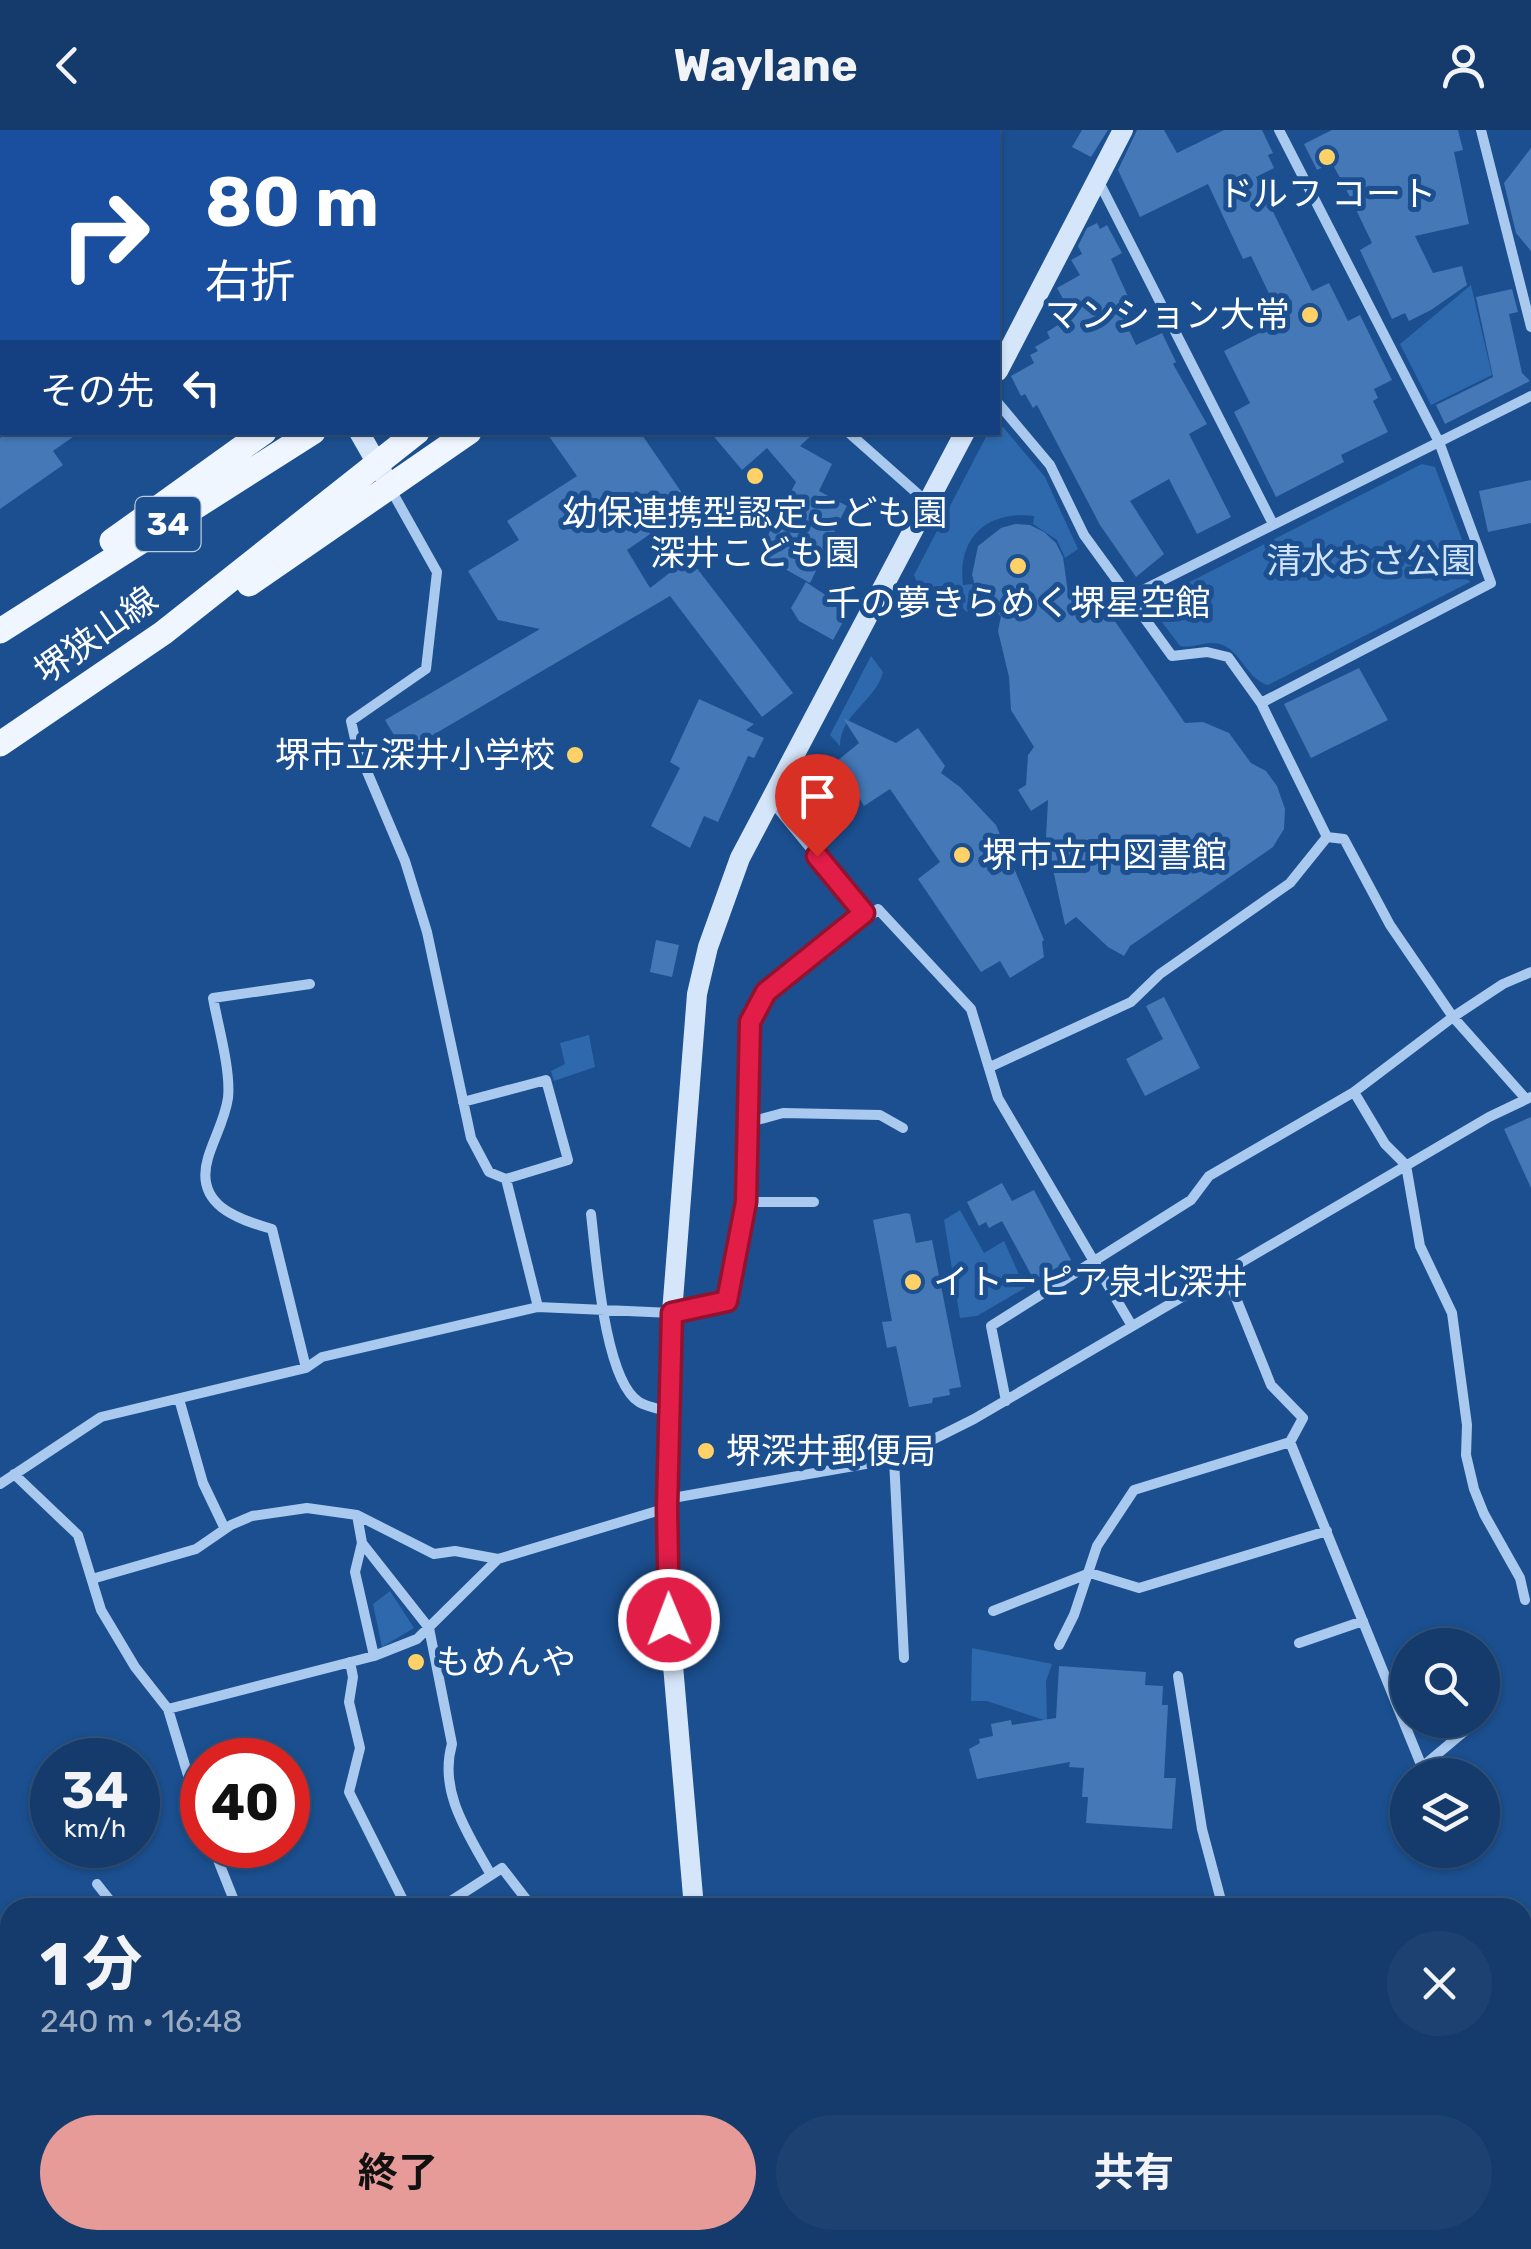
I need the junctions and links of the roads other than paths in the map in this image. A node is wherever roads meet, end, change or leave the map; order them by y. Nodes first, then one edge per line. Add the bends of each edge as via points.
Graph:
1 (1122, 130) edge
2 (1279, 130) edge
3 (1480, 130) edge
4 (1097, 179) junction
5 (1531, 327) edge
6 (1000, 367) edge
7 (1531, 396) edge
8 (1000, 405) edge
9 (260, 435) edge
10 (308, 435) edge
11 (361, 435) edge
12 (416, 435) edge
13 (463, 435) edge
14 (851, 435) edge
15 (963, 435) edge
16 (1439, 442) junction
17 (384, 476) junction
18 (928, 502) junction
19 (1273, 524) junction
20 (1129, 597) junction
21 (24, 614) junction
22 (0, 630) edge
23 (1261, 703) junction
24 (0, 744) edge
25 (770, 799) junction
26 (1328, 837) junction
27 (864, 913) junction
28 (1531, 972) edge
29 (310, 984) dead end
30 (1453, 1016) junction
31 (990, 1067) junction
32 (1354, 1092) junction
33 (1529, 1098) edge
34 (463, 1102) junction
35 (750, 1122) junction
36 (903, 1128) dead end
37 (1406, 1165) junction
38 (506, 1180) junction
39 (746, 1202) junction
40 (814, 1202) dead end
41 (590, 1214) dead end
42 (1094, 1261) junction
43 (1225, 1271) junction
44 (538, 1307) junction
45 (603, 1310) junction
46 (672, 1313) junction
47 (1132, 1326) junction
48 (306, 1368) junction
49 (180, 1399) junction
50 (1006, 1401) junction
51 (670, 1413) junction
52 (1290, 1442) junction
53 (894, 1459) junction
54 (14, 1474) junction
55 (0, 1484) edge
56 (667, 1504) junction
57 (357, 1515) junction
58 (225, 1530) junction
59 (1327, 1531) junction
60 (362, 1543) junction
61 (498, 1560) junction
62 (1090, 1573) junction
63 (1526, 1575) edge
64 (92, 1579) junction
65 (1524, 1600) dead end
66 (993, 1611) dead end
67 (1363, 1621) junction
68 (429, 1628) junction
69 (1299, 1643) dead end
70 (1059, 1645) dead end
71 (374, 1656) junction
72 (904, 1658) dead end
73 (350, 1662) junction
74 (1178, 1676) dead end
75 (1390, 1688) edge
76 (168, 1709) junction
77 (1410, 1738) edge
78 (1456, 1738) edge
79 (180, 1749) edge
80 (221, 1868) edge
81 (491, 1875) junction
82 (97, 1884) dead end
83 (108, 1898) edge
84 (233, 1898) edge
85 (402, 1898) edge
86 (455, 1898) edge
87 (525, 1898) edge
88 (693, 1898) edge
89 (1220, 1898) edge

1 - 4 street
2 - 16 street
3 - 5 street
4 - 6 street
4 - 19 street
7 - 16 street
8 - 20 street via 1050,465 1084,535
9 - 21 main road via 100,550
10 - 21 main road, 堺狭山線 / 34
11 - 17 street
12 - 17 main road
13 - 17 main road
14 - 18 street
15 - 18 street
16 - 19 street
16 - 23 street via 1491,583
17 - 24 main road, 堺狭山線 via 194,622 163,633
17 - 34 street via 436,572 426,669 352,722 428,932
18 - 25 street
19 - 20 street
20 - 23 street via 1172,656 1228,657
21 - 22 main road, 堺狭山線 / 34
23 - 26 street
25 - 27 street
25 - 46 street via 723,900 697,994
26 - 30 street via 1344,839 1390,925
26 - 31 street via 1290,882 1131,1002
27 - 31 street via 868,918 878,909 972,1009
27 - 35 street via 755,1008
28 - 30 street
29 - 48 street via 213,998 228,1096 206,1162 214,1202 231,1217 272,1228
30 - 32 street
30 - 33 street
31 - 42 street via 998,1098
32 - 37 street
32 - 42 street via 1209,1176 1191,1200
33 - 37 street
34 - 38 street via 470,1138 490,1172
34 - 38 street via 546,1080 568,1160
35 - 36 street via 783,1113 880,1115
35 - 39 street
37 - 43 street
37 - 63 street via 1420,1246 1452,1313 1474,1489
38 - 44 street
39 - 40 street
39 - 46 street via 727,1301
41 - 45 street
42 - 47 street
42 - 50 street via 991,1326
43 - 47 street
43 - 52 street via 1271,1385 1303,1418
44 - 45 street
44 - 48 street via 322,1357
45 - 46 street
45 - 51 street via 624,1384 638,1402
46 - 51 street
47 - 50 street
48 - 49 street
49 - 54 street via 101,1417
49 - 58 street via 203,1483
50 - 53 street
51 - 56 street
52 - 59 street
52 - 62 street via 1134,1490 1096,1546
53 - 56 street
53 - 72 street
54 - 55 street
54 - 64 street via 78,1535
56 - 61 street
56 - 88 street via 669,1620
57 - 58 street via 307,1508 252,1516
57 - 60 street
57 - 61 street via 434,1554
58 - 64 street via 196,1549
59 - 62 street via 1139,1588
59 - 67 street
60 - 68 street
60 - 71 street via 355,1572
61 - 68 street
62 - 66 street
62 - 70 street
63 - 65 street
64 - 76 street via 101,1610
67 - 69 street
67 - 75 street
68 - 71 street
68 - 81 street via 452,1744 446,1763 453,1799
71 - 73 street
73 - 76 street
73 - 85 street via 349,1702 360,1748 349,1792
74 - 89 street via 1202,1830
76 - 79 street
77 - 78 street via 1422,1767
80 - 84 street
81 - 86 street
81 - 87 street via 502,1868
82 - 83 street

